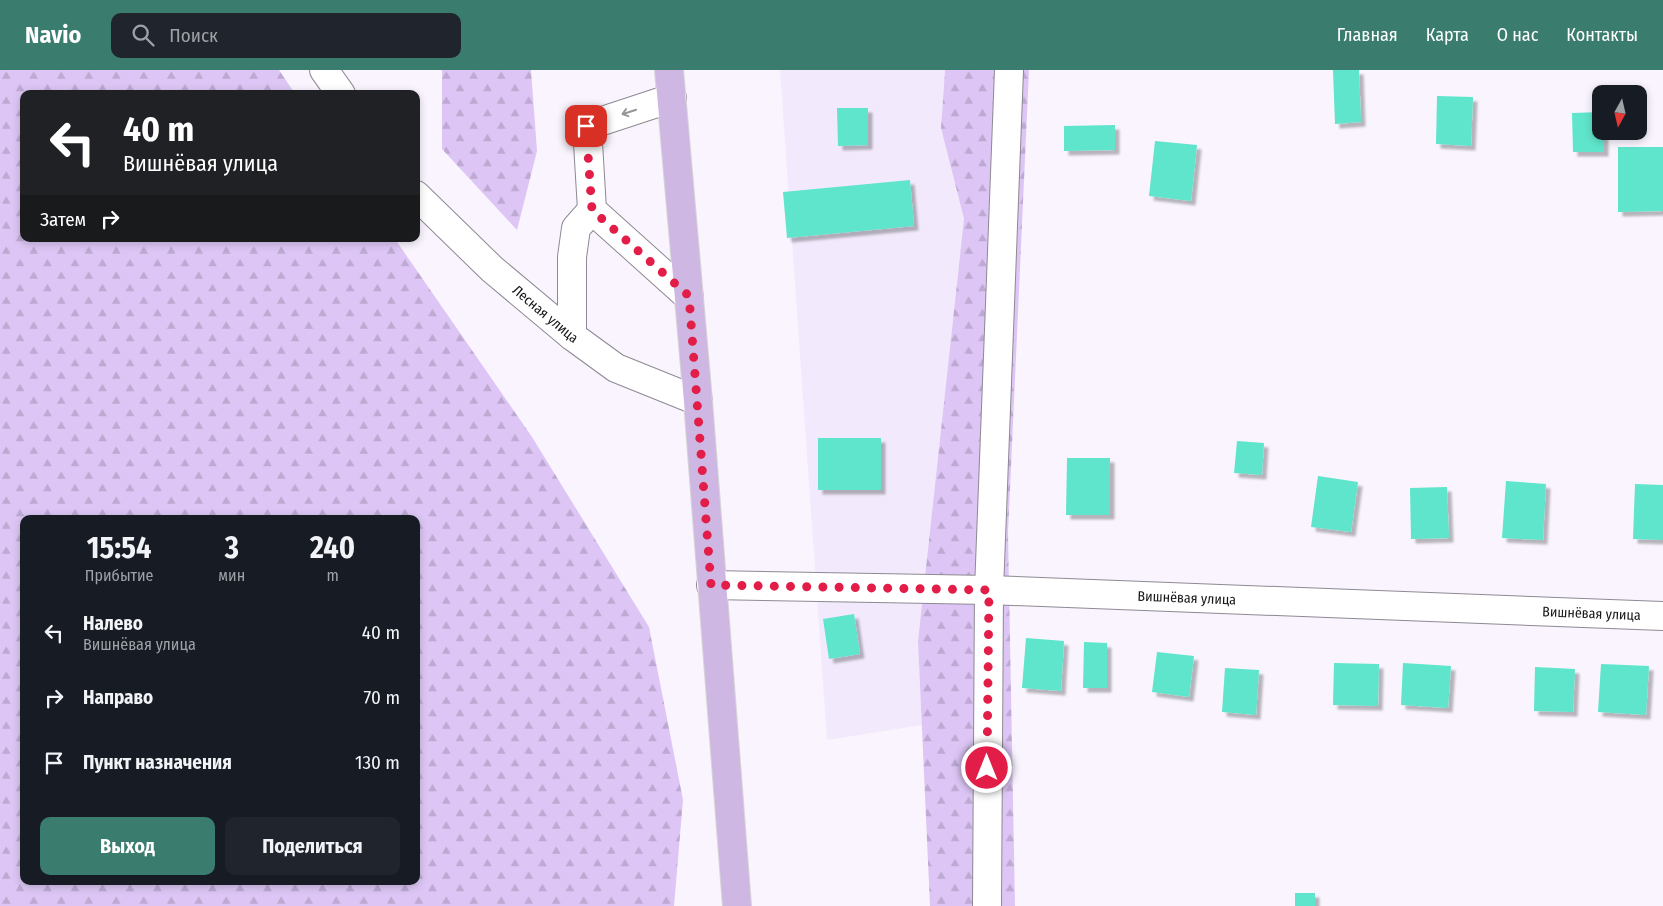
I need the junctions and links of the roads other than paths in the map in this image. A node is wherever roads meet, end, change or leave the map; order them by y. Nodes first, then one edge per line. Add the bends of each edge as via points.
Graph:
1 (324, 70) edge
2 (669, 70) edge
3 (1009, 70) edge
4 (338, 90) edge
5 (672, 98) junction
6 (420, 199) edge
7 (592, 210) junction
8 (689, 296) junction
9 (572, 336) junction
10 (698, 401) junction
11 (711, 585) junction
12 (989, 590) junction
13 (1663, 616) edge
14 (737, 906) edge
15 (986, 906) edge

1 - 4 street
2 - 5 main road
3 - 12 street
5 -> 7 street via 586,126
5 - 8 main road
6 - 9 street, Лесная улица via 492,269
7 - 8 street
7 - 9 street via 576,228 572,257
8 - 10 main road
9 - 10 street, Лесная улица via 616,368
10 - 11 main road
11 - 12 street, Вишнёвая улица
11 - 14 main road
12 - 13 street, Вишнёвая улица
12 - 15 street

